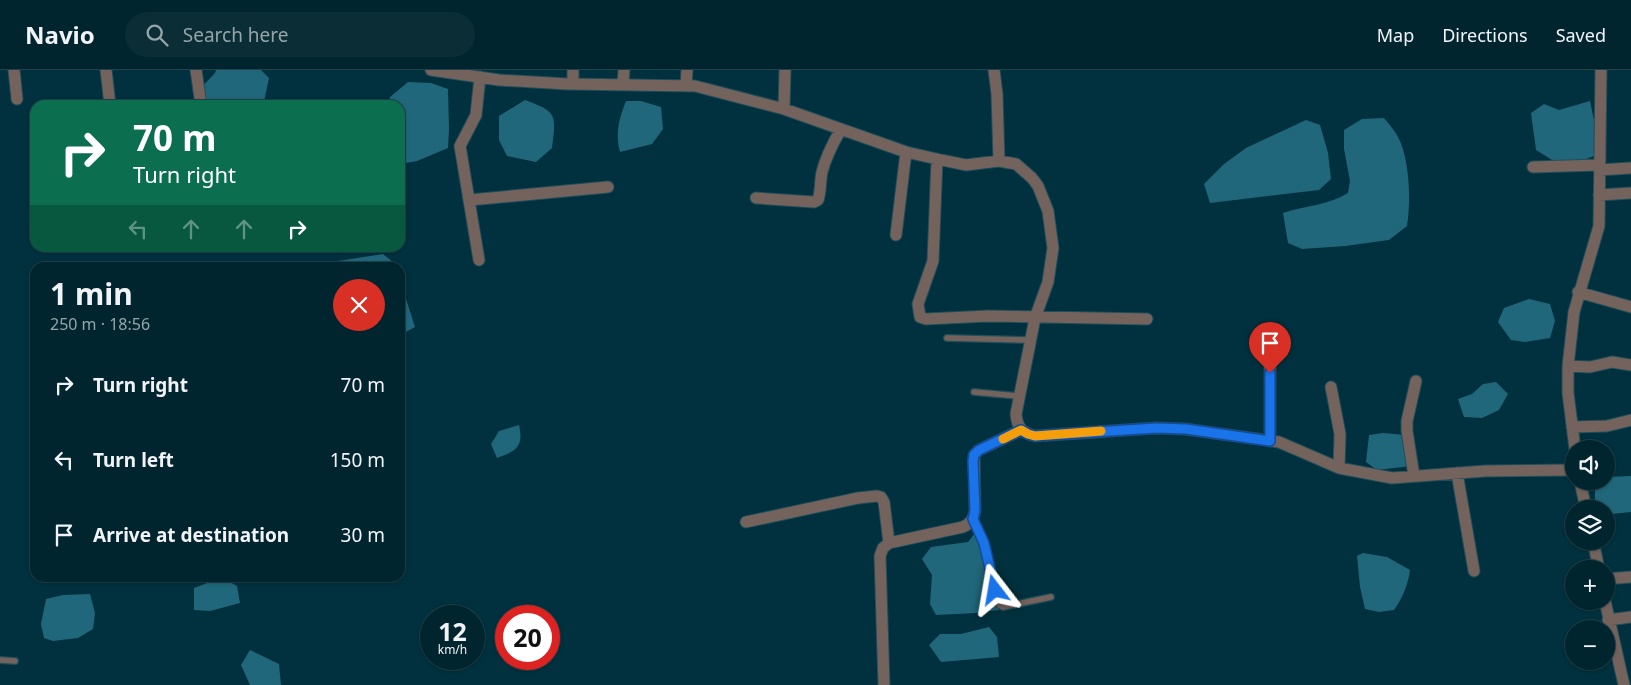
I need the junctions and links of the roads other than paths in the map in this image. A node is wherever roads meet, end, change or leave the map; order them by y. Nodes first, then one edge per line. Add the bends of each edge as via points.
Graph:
1 (14, 70) edge
2 (106, 70) edge
3 (196, 70) edge
4 (431, 70) edge
5 (573, 70) edge
6 (624, 70) edge
7 (687, 70) edge
8 (785, 70) edge
9 (994, 70) edge
10 (1601, 70) edge
11 (500, 75) edge
12 (480, 77) junction
13 (573, 84) junction
14 (623, 84) junction
15 (686, 85) junction
16 (17, 99) dead end
17 (109, 100) edge
18 (200, 100) edge
19 (784, 109) junction
20 (841, 128) junction
21 (906, 152) junction
22 (937, 159) junction
23 (1000, 161) junction
24 (1533, 167) dead end
25 (1600, 167) junction
26 (1631, 168) edge
27 (608, 187) dead end
28 (1631, 193) edge
29 (1599, 195) junction
30 (756, 198) dead end
31 (469, 200) junction
32 (896, 235) dead end
33 (479, 260) dead end
34 (1578, 292) junction
35 (1631, 306) edge
36 (1035, 318) junction
37 (1147, 319) dead end
38 (947, 338) dead end
39 (1270, 339) dead end
40 (1030, 340) junction
41 (1631, 364) edge
42 (1568, 366) junction
43 (1416, 381) dead end
44 (1331, 387) dead end
45 (974, 392) dead end
46 (1019, 396) junction
47 (1631, 420) edge
48 (1572, 427) junction
49 (1021, 430) junction
50 (1574, 440) edge
51 (1270, 441) junction
52 (1339, 468) junction
53 (1565, 470) edge
54 (1457, 473) junction
55 (1414, 476) junction
56 (973, 519) junction
57 (746, 522) dead end
58 (889, 543) junction
59 (1474, 571) dead end
60 (1631, 577) edge
61 (1615, 578) edge
62 (1051, 597) dead end
63 (1606, 610) edge
64 (1631, 617) edge
65 (1608, 620) joint
66 (1615, 648) edge
67 (0, 660) edge
68 (15, 660) dead end
69 (884, 685) edge
70 (1624, 685) edge

1 - 16 street
2 - 17 street
3 - 18 street
4 - 12 street
5 - 13 street
6 - 14 street
7 - 15 street
8 - 19 street
9 - 23 street
10 - 25 street
11 - 12 street
11 - 13 street
12 - 31 street via 476,115 460,146
13 - 14 street
14 - 15 street
15 - 19 street
19 - 20 street
20 - 21 street
20 - 30 street via 827,155 818,200
21 - 22 street
21 - 32 street
22 - 23 street via 966,165
22 - 36 street via 933,262 918,304 920,317
23 - 36 street via 1016,164 1032,178 1048,211 1053,248 1048,282
24 - 25 street
25 - 26 street
25 - 29 street
27 - 31 street
28 - 29 street
29 - 34 street via 1599,226
31 - 33 street
34 - 35 street
34 - 42 street
36 - 37 street
36 - 40 street
38 - 40 lane
39 - 51 street
40 - 46 street
41 - 42 street via 1612,362 1590,367
42 - 48 street
43 - 55 street via 1407,421
44 - 52 street via 1340,434
45 - 46 lane
46 - 49 street via 1016,414
47 - 48 street via 1607,426
48 - 50 street
49 - 51 street via 1035,436 1170,428
49 - 56 street via 974,455
51 - 52 street
52 - 55 street via 1392,478
53 - 54 street
54 - 55 street
54 - 59 street
56 - 58 street via 963,527
56 - 62 lane via 984,543 999,605 1003,607
57 - 58 street via 877,496 884,502
58 - 69 street via 880,556
60 - 61 street
63 - 65 street
64 - 65 street
66 - 70 street
67 - 68 lane

